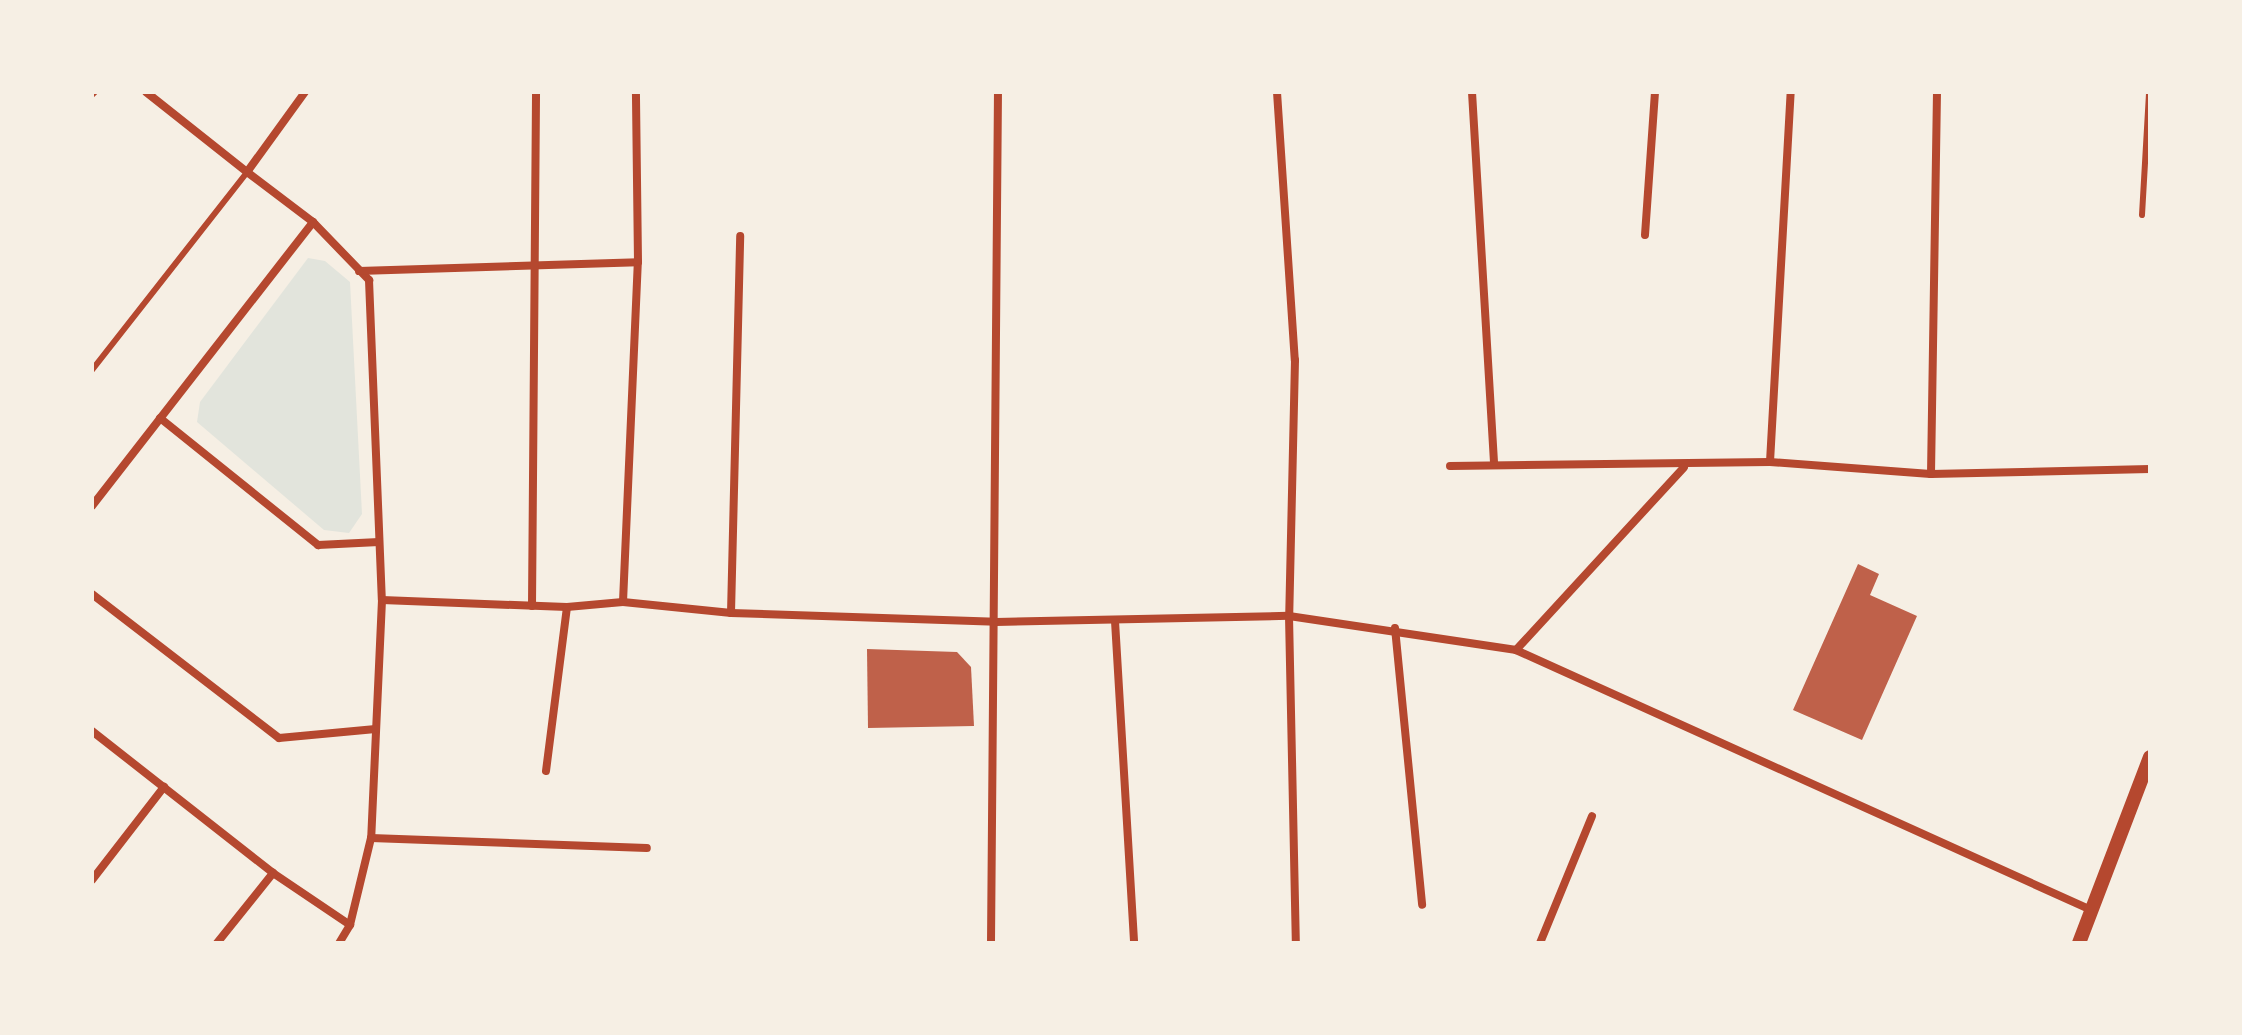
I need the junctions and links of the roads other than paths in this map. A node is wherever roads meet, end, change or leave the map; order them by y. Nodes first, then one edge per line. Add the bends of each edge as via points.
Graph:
1 (146, 92) edge
2 (305, 92) edge
3 (536, 92) edge
4 (636, 92) edge
5 (998, 92) edge
6 (1277, 92) edge
7 (1472, 92) edge
8 (1655, 92) edge
9 (1791, 92) edge
10 (1937, 92) edge
11 (2149, 92) edge
12 (247, 172) junction
13 (2142, 215) dead end
14 (313, 222) junction
15 (1645, 235) dead end
16 (740, 236) dead end
17 (638, 262) junction
18 (533, 264) junction
19 (357, 271) junction
20 (92, 370) edge
21 (160, 418) junction
22 (1770, 462) junction
23 (1494, 463) junction
24 (1450, 466) dead end
25 (1684, 467) junction
26 (2150, 469) edge
27 (1931, 474) junction
28 (92, 506) edge
29 (379, 542) junction
30 (92, 594) edge
31 (382, 600) junction
32 (623, 602) junction
33 (532, 606) junction
34 (567, 607) junction
35 (731, 613) junction
36 (1289, 616) junction
37 (1115, 621) junction
38 (996, 622) junction
39 (1395, 628) junction
40 (1516, 650) junction
41 (376, 729) junction
42 (92, 731) edge
43 (2150, 757) edge
44 (546, 771) dead end
45 (164, 787) junction
46 (1592, 816) dead end
47 (371, 838) junction
48 (647, 848) dead end
49 (273, 873) junction
50 (92, 880) edge
51 (1422, 905) dead end
52 (2091, 910) junction
53 (350, 925) junction
54 (217, 943) edge
55 (339, 943) edge
56 (991, 943) edge
57 (1134, 943) edge
58 (1296, 943) edge
59 (1540, 943) edge
60 (2079, 943) edge

1 - 12 street
2 - 12 street
3 - 18 street
4 - 17 street
5 - 38 street
6 - 36 street via 1295,360
7 - 23 street
8 - 15 street
9 - 22 street
10 - 27 street
11 - 13 lane
12 - 14 street
12 - 20 lane
14 - 19 street
14 - 21 street
16 - 35 street
17 - 18 street
17 - 32 street
18 - 19 street
18 - 33 street
19 - 29 street via 369,280
21 - 28 street
21 - 29 street via 318,545
22 - 25 street
22 - 27 street
23 - 24 street
23 - 25 street
25 - 40 street
26 - 27 street
29 - 31 street
30 - 41 street via 279,738
31 - 33 street
31 - 41 street
32 - 34 street
32 - 35 street
33 - 34 street
34 - 44 street
35 - 38 street
36 - 37 street
36 - 39 street
36 - 58 street
37 - 38 street
37 - 57 street
38 - 56 street
39 - 40 street
39 - 51 street
40 - 52 street
41 - 47 street
42 - 45 street
43 - 52 street
45 - 49 street
45 - 50 street
46 - 59 street
47 - 48 street
47 - 53 street
49 - 53 street
49 - 54 street
52 - 60 street
53 - 55 street

